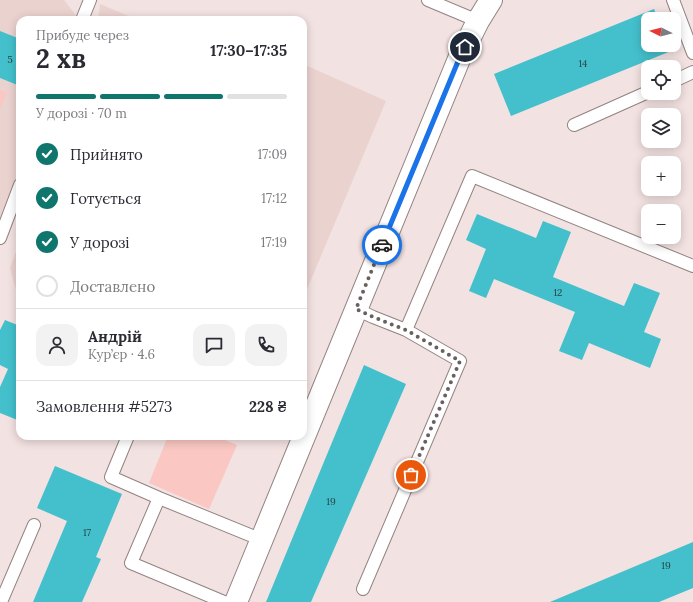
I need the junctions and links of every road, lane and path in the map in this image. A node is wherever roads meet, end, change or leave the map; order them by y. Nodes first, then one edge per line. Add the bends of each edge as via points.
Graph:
1 (90, 0) edge
2 (428, 0) edge
3 (491, 0) edge
4 (673, 0) edge
5 (84, 16) edge
6 (478, 21) junction
7 (693, 53) edge
8 (693, 72) edge
9 (681, 78) edge
10 (641, 95) edge
11 (574, 125) dead end
12 (16, 196) edge
13 (0, 238) edge
14 (693, 266) edge
15 (356, 309) junction
16 (406, 330) junction
17 (307, 429) edge
18 (126, 440) edge
19 (303, 440) edge
20 (159, 498) junction
21 (34, 525) dead end
22 (262, 540) junction
23 (363, 589) dead end
24 (1, 602) edge
25 (224, 602) edge
26 (236, 602) edge

1 - 5 lane
2 - 6 lane
3 - 6 street
4 - 7 lane
6 - 15 street via 459,59
8 - 9 lane
10 - 11 lane
12 - 13 lane
14 - 16 lane via 472,176
15 - 16 lane
15 - 17 street
16 - 23 lane via 460,361
18 - 20 lane via 111,477
19 - 22 street
20 - 22 lane
20 - 25 lane via 131,563
21 - 24 lane
22 - 26 street

